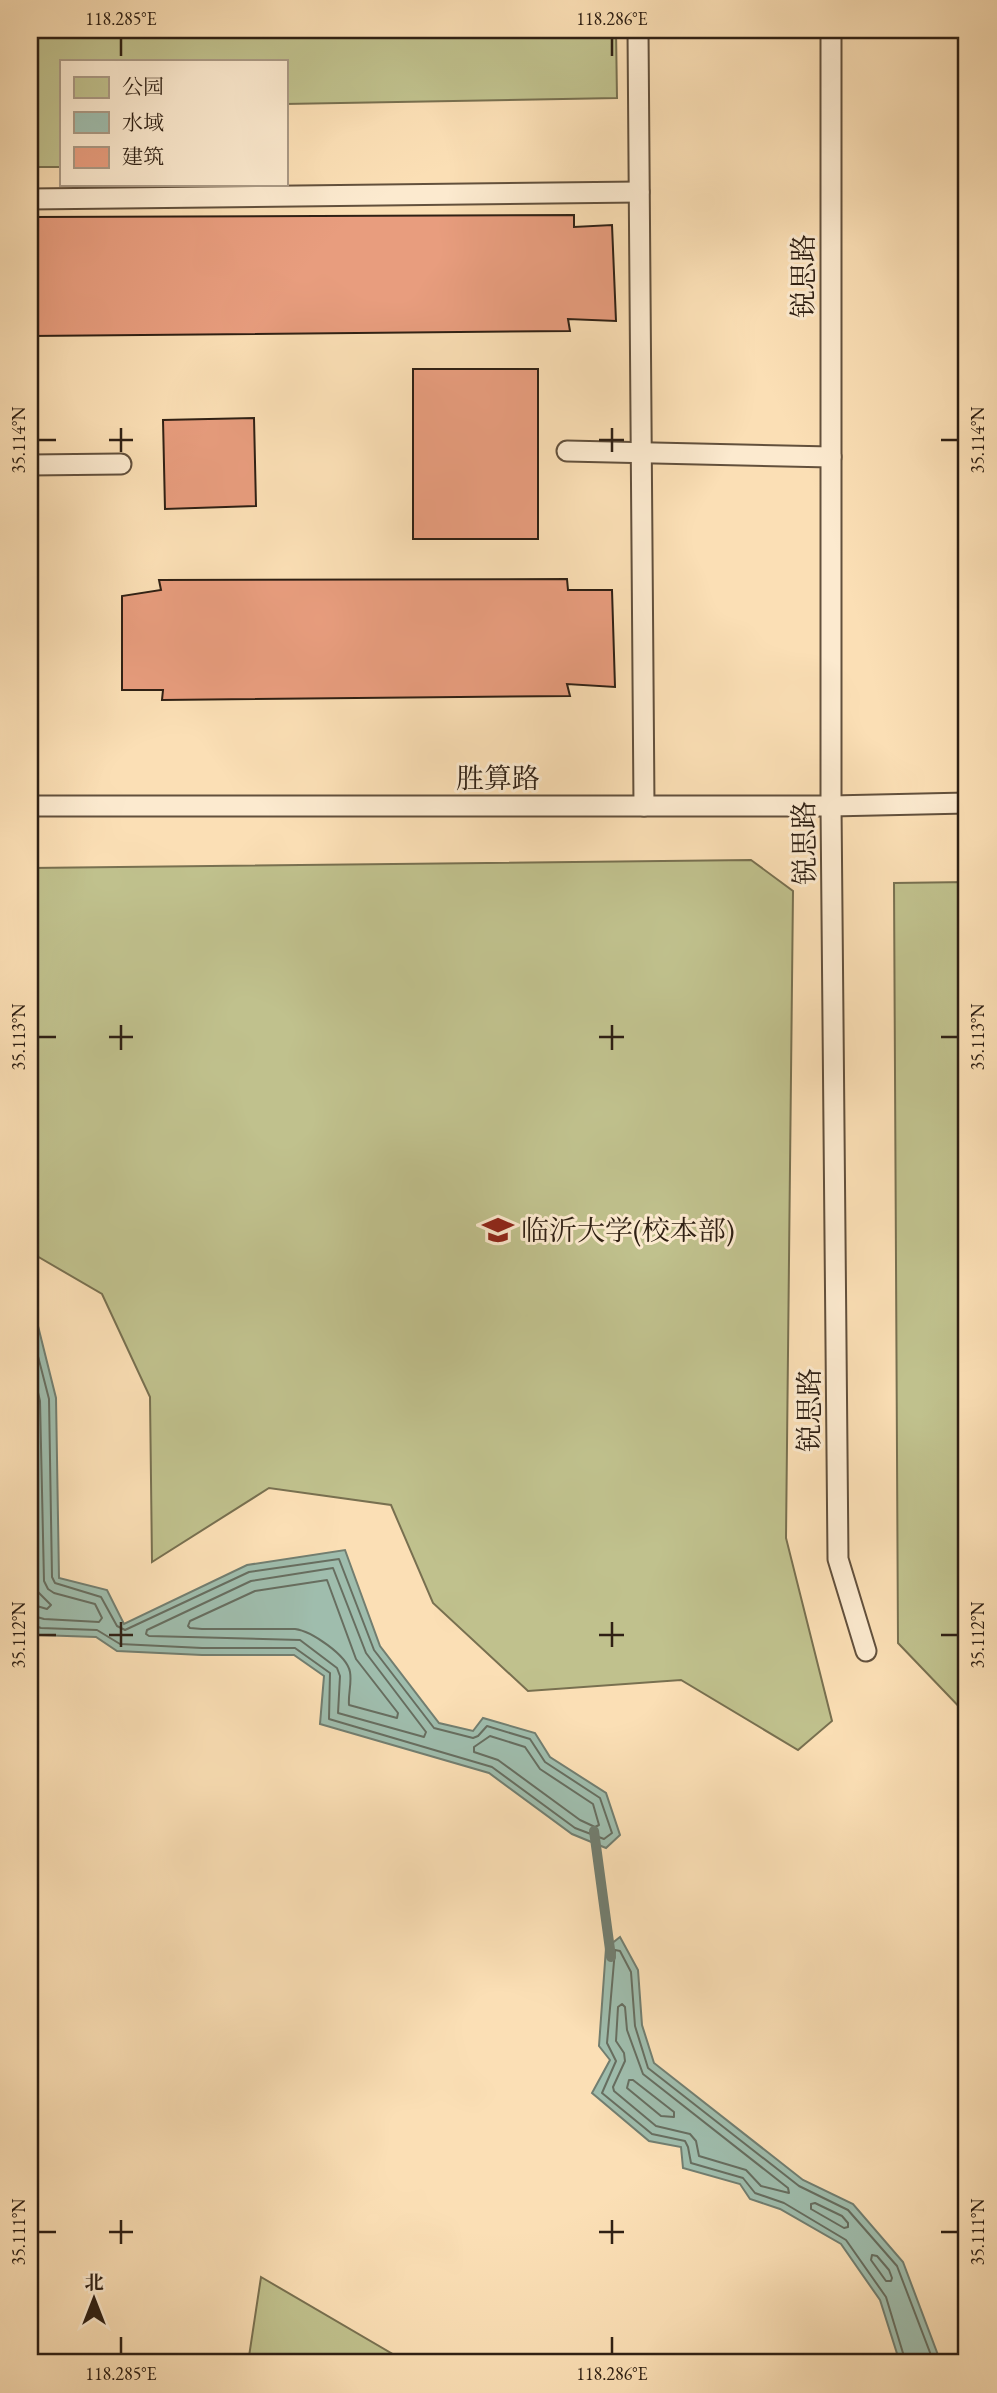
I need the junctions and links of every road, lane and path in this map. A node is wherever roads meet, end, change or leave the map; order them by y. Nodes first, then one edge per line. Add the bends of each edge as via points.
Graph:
1 (638, 30) edge
2 (831, 30) edge
3 (639, 191) junction
4 (30, 199) edge
5 (567, 451) dead end
6 (641, 452) junction
7 (831, 457) junction
8 (121, 464) dead end
9 (30, 465) edge
10 (967, 803) edge
11 (30, 806) edge
12 (644, 806) junction
13 (831, 806) junction
14 (866, 1651) dead end

1 - 3 lane
2 - 7 lane, 锐思路
3 - 4 lane
3 - 6 lane
5 - 6 lane
6 - 7 lane
6 - 12 lane
7 - 13 lane, 锐思路
8 - 9 lane
10 - 13 lane, 胜算路
11 - 12 lane, 胜算路
12 - 13 lane, 胜算路
13 - 14 lane, 锐思路 via 838,1559

